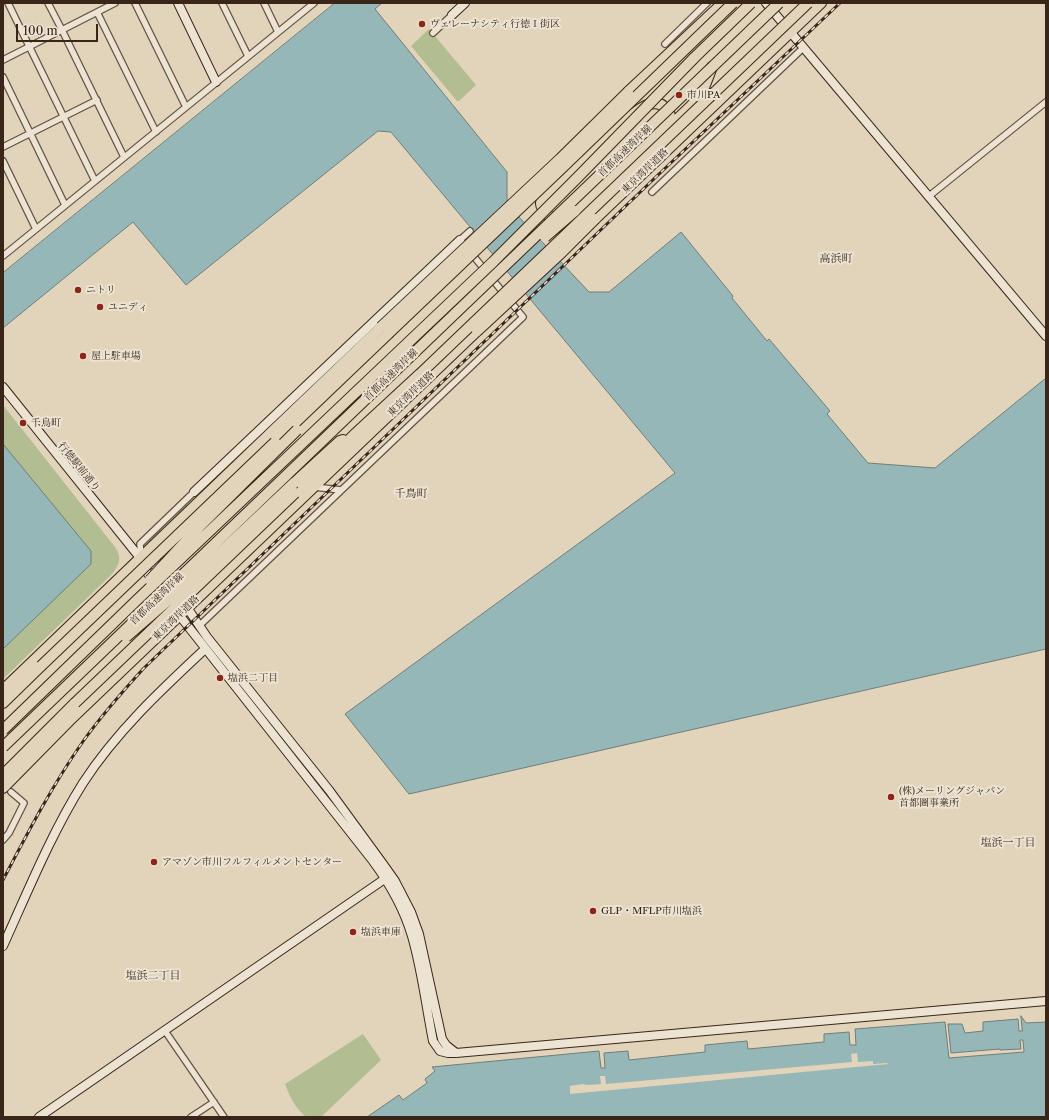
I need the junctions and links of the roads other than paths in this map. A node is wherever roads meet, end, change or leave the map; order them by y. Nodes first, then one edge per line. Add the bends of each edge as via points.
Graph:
1 (48, 3) edge
2 (115, 3) edge
3 (135, 3) edge
4 (178, 3) edge
5 (222, 3) edge
6 (264, 3) edge
7 (314, 3) edge
8 (465, 3) edge
9 (707, 3) edge
10 (723, 3) edge
11 (733, 3) edge
12 (751, 3) edge
13 (766, 3) edge
14 (779, 3) edge
15 (808, 3) edge
16 (821, 3) edge
17 (11, 4) edge
18 (97, 12) junction
19 (452, 15) joint
20 (62, 30) junction
21 (278, 32) junction
22 (790, 33) junction
23 (433, 34) dead end
24 (665, 44) dead end
25 (30, 46) junction
26 (803, 48) junction
27 (248, 56) junction
28 (3, 60) edge
29 (712, 67) junction
30 (3, 77) edge
31 (216, 82) junction
32 (97, 100) junction
33 (1046, 102) edge
34 (186, 107) junction
35 (64, 117) junction
36 (156, 132) junction
37 (30, 133) junction
38 (3, 147) edge
39 (124, 157) junction
40 (560, 159) junction
41 (3, 161) edge
42 (95, 181) junction
43 (652, 192) dead end
44 (928, 197) junction
45 (66, 205) junction
46 (595, 219) junction
47 (36, 229) junction
48 (470, 231) dead end
49 (460, 240) junction
50 (472, 255) junction
51 (3, 256) edge
52 (493, 277) junction
53 (484, 313) junction
54 (385, 330) junction
55 (1046, 336) edge
56 (368, 353) junction
57 (423, 377) junction
58 (3, 387) edge
59 (314, 487) junction
60 (295, 488) junction
61 (341, 490) junction
62 (194, 492) joint
63 (141, 559) junction
64 (137, 600) junction
65 (188, 607) junction
66 (180, 615) junction
67 (200, 625) junction
68 (205, 649) junction
69 (240, 679) junction
70 (234, 684) junction
71 (3, 690) edge
72 (3, 703) edge
73 (37, 713) junction
74 (275, 722) junction
75 (268, 728) junction
76 (3, 730) edge
77 (3, 747) edge
78 (3, 775) edge
79 (7, 790) edge
80 (329, 790) junction
81 (322, 796) junction
82 (349, 825) junction
83 (3, 840) edge
84 (388, 877) junction
85 (4, 940) edge
86 (1046, 1001) edge
87 (439, 1023) junction
88 (430, 1025) junction
89 (165, 1031) junction
90 (456, 1053) junction
91 (214, 1102) junction
92 (39, 1117) edge
93 (192, 1117) edge
94 (224, 1117) edge

1 - 20 street
2 - 18 street
3 - 34 street
4 - 31 street
5 - 27 street
6 - 21 street
7 - 21 street
8 - 19 street
9 - 24 street
10 - 40 highway, bridge
11 - 50 highway, bridge
12 - 64 highway, 首都高速湾岸線, bridge via 509,246
13 - 22 street
14 - 29 highway, 首都高速湾岸線, bridge
15 - 53 highway, 東京湾岸道路, bridge
16 - 22 highway, 東京湾岸道路
17 - 25 street
18 - 20 street
18 - 36 street
19 - 23 street
20 - 25 street
20 - 32 street
21 - 27 street
22 - 26 street
22 - 46 highway, 東京湾岸道路
25 - 28 street
25 - 35 street
26 - 43 street
26 - 44 street
27 - 31 street
29 - 52 highway, 首都高速湾岸線, bridge
29 - 52 highway, bridge via 703,90 692,105 566,225 561,225 557,224 541,207 548,192 618,126 647,104 663,106 670,114 662,128 575,211 517,262
30 - 37 street
31 - 34 street
32 - 35 street
32 - 39 street
33 - 44 street
34 - 36 street
35 - 37 street
35 - 42 street
36 - 39 street
37 - 38 street
37 - 45 street
39 - 42 street
40 - 50 highway, bridge via 482,240
40 - 54 highway, bridge via 511,204
41 - 47 street
42 - 45 street
44 - 55 street
45 - 47 street
46 - 53 highway, bridge
46 - 57 highway, 東京湾岸道路, bridge
47 - 51 street
48 - 49 street
49 - 61 street via 523,316
49 - 62 street
50 - 54 highway, bridge
52 - 73 highway, 首都高速湾岸線, bridge
53 - 57 highway, 東京湾岸道路, bridge
54 - 56 highway
54 - 63 highway
56 - 64 highway, bridge via 297,430 195,531 150,580
56 - 72 highway, bridge
57 - 59 highway, 東京湾岸道路
57 - 60 highway, 東京湾岸道路 via 354,435 340,441
58 - 63 street, 行徳駅前通り
59 - 61 street
59 - 65 highway, 東京湾岸道路
60 - 73 highway, bridge via 70,687
60 - 78 highway, 東京湾岸道路, bridge
61 - 67 street
62 - 63 street via 140,544
63 - 65 street via 154,564
63 - 66 street via 147,572
63 - 71 highway
64 - 76 highway, 首都高速湾岸線, bridge
65 - 66 highway, 東京湾岸道路
65 - 67 street
66 - 68 street
66 - 79 highway, 東京湾岸道路 via 69,721
67 - 69 street
68 - 70 street
68 - 85 street via 142,710 88,776 51,842
69 - 70 street
69 - 74 street
70 - 75 street
73 - 77 highway, 首都高速湾岸線, bridge
74 - 75 street
74 - 80 street
75 - 81 street
79 - 83 street via 24,803
80 - 81 street
80 - 82 street
81 - 82 street
82 - 84 street
84 - 87 street via 405,900 419,934
84 - 88 street via 412,937
84 - 89 street
86 - 90 street
87 - 88 street
87 - 90 street via 444,1042
88 - 90 street via 437,1049
89 - 91 street
89 - 92 street
91 - 93 street
91 - 94 street

